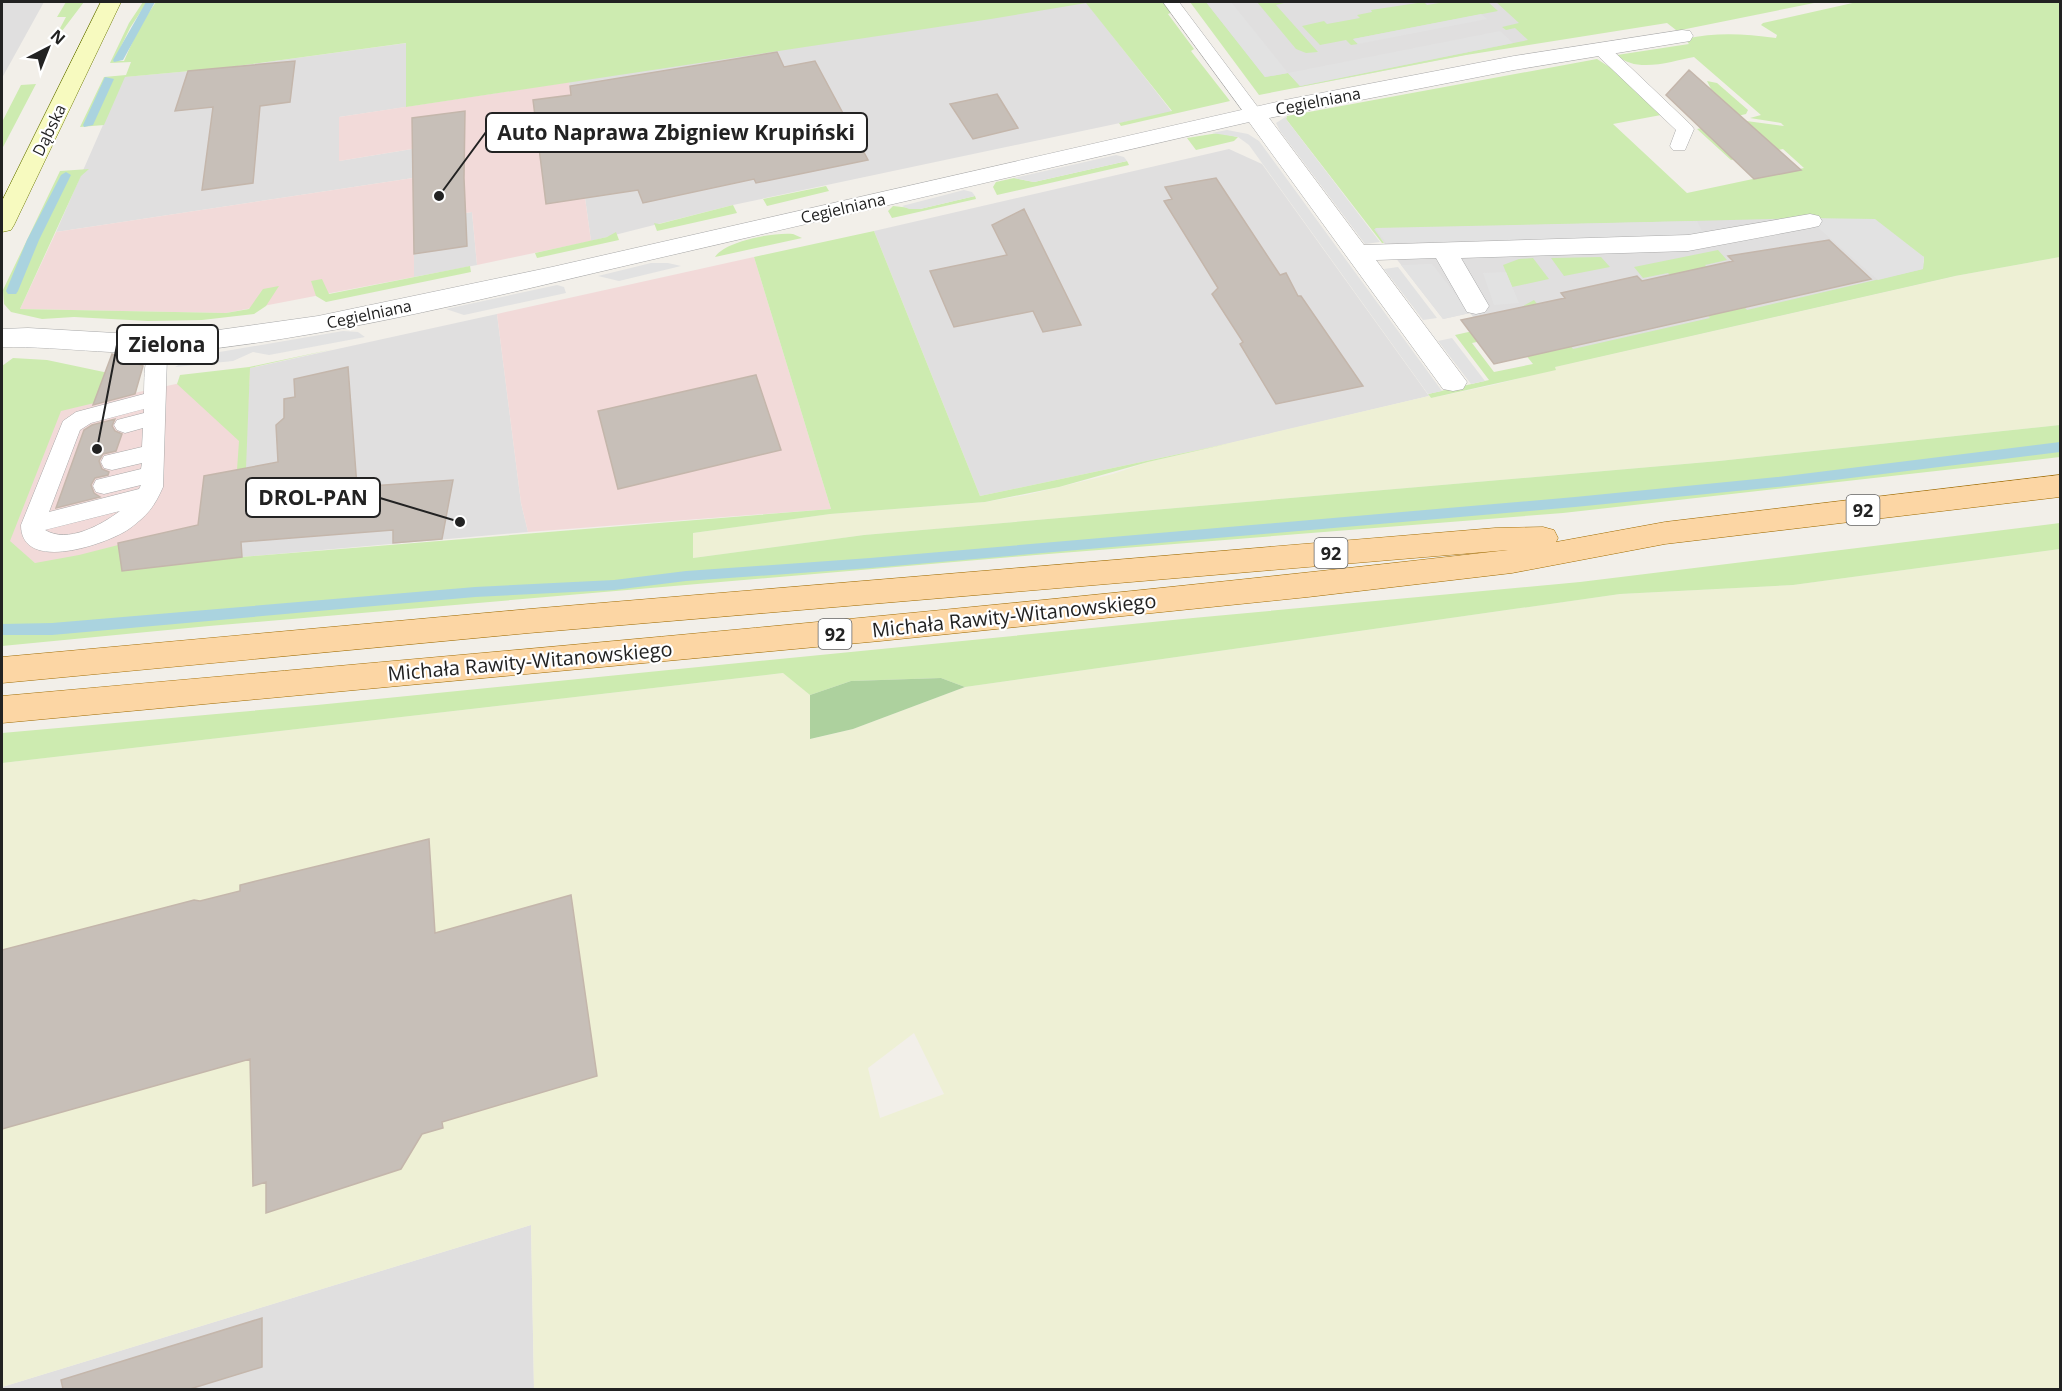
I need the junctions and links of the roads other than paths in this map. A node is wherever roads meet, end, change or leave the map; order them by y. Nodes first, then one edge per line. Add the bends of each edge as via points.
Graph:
1 (111, 2) edge
2 (1171, 2) edge
3 (1682, 36) dead end
4 (1601, 49) junction
5 (1254, 114) junction
6 (1678, 146) dead end
7 (1810, 221) dead end
8 (2, 225) edge
9 (1444, 250) junction
10 (1356, 253) junction
11 (1476, 306) dead end
12 (2, 338) edge
13 (165, 344) junction
14 (1453, 382) dead end
15 (155, 408) junction
16 (125, 425) dead end
17 (112, 462) dead end
18 (152, 474) junction
19 (104, 486) dead end
20 (2061, 486) edge
21 (1665, 533) junction
22 (2, 670) edge
23 (2, 710) edge

1 - 8 street, Dąbska
2 - 5 lane
3 - 4 street, Cegielniana
4 - 5 street, Cegielniana
4 - 6 lane via 1685,129
5 - 10 street
5 - 13 street, Cegielniana via 393,309 258,335
7 - 9 street via 1688,243
9 - 10 street
9 - 11 street
10 - 14 street
12 - 13 street, Cegielniana
13 - 15 lane via 158,355
15 - 16 lane
15 - 18 lane
15 - 18 lane via 84,417 71,426 73,438 55,487 33,525
17 - 18 lane
18 - 19 lane
20 - 21 main road, Michała Rawity-Witanowskiego / 92
21 - 22 main road, Michała Rawity-Witanowskiego / 92 via 1495,539
21 - 23 main road, Michała Rawity-Witanowskiego / 92 via 1512,561 1308,585 880,630

